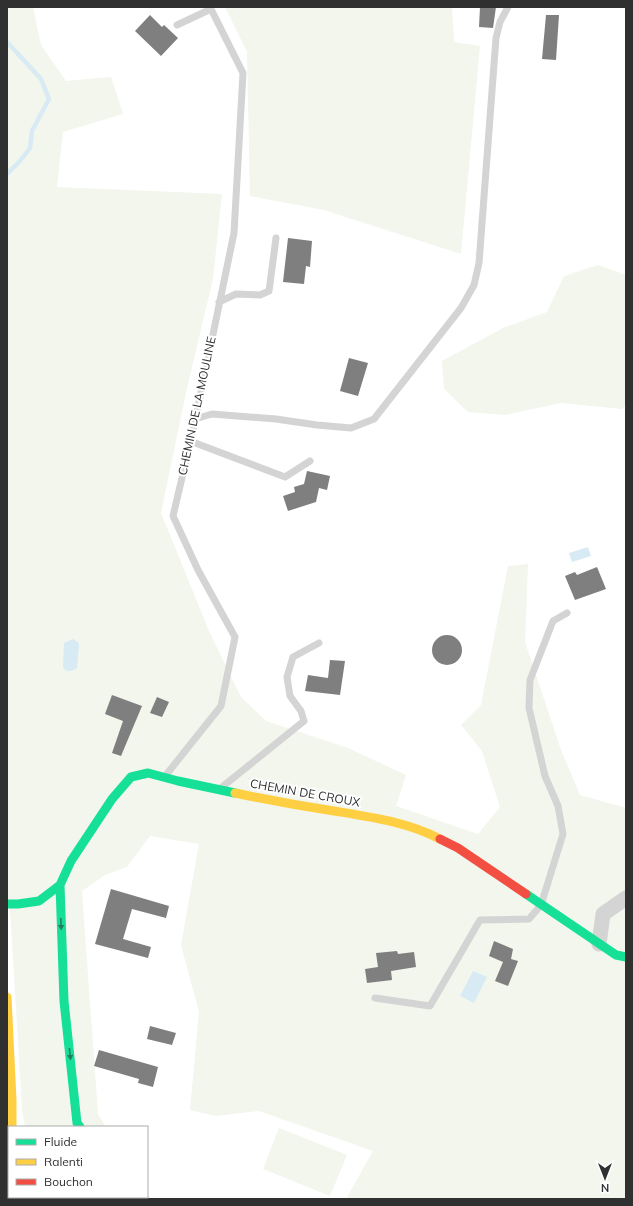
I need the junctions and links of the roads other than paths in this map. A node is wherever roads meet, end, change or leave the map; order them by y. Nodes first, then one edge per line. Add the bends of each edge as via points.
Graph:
1 (508, 7) edge
2 (210, 8) edge
3 (177, 25) dead end
4 (276, 238) dead end
5 (220, 302) junction
6 (195, 419) junction
7 (190, 441) junction
8 (310, 460) dead end
9 (567, 613) dead end
10 (319, 643) dead end
11 (164, 778) junction
12 (219, 790) junction
13 (60, 885) junction
14 (626, 898) edge
15 (7, 904) edge
16 (541, 905) junction
17 (599, 944) junction
18 (616, 955) junction
19 (626, 957) edge
20 (626, 960) edge
21 (7, 997) edge
22 (375, 998) dead end
23 (12, 1126) edge
24 (78, 1126) edge

1 - 6 lane via 500,22 496,38 479,263 474,285 461,308 374,419 351,428 212,414
2 - 3 lane
2 - 5 lane, CHEMIN DE LA MOULINE via 243,73 234,233
4 - 5 lane via 269,291 260,295 236,294
5 - 6 lane, CHEMIN DE LA MOULINE
6 - 7 lane, CHEMIN DE LA MOULINE
7 - 8 lane via 285,477
7 - 11 lane, CHEMIN DE LA MOULINE via 173,516 198,570 235,637 221,706
9 - 16 lane via 553,621 530,680 529,708 545,776 558,806 563,834
10 - 12 lane via 293,657 287,677 290,696 302,711 304,720
11 - 12 street, CHEMIN DE CROUX
11 - 13 street, CHEMIN DE CROUX via 148,773 131,777 92,829 71,861
12 - 16 street, CHEMIN DE CROUX via 380,819 422,830 458,848
13 - 15 street, CHEMIN DE CROUX via 39,901
13 -> 24 street via 64,1001
14 - 17 street via 603,914
16 - 17 street, CHEMIN DE CROUX
16 - 22 lane via 529,919 480,920 430,1006
17 - 18 street, CHEMIN DE CROUX
18 - 19 street, CHEMIN DE CROUX
18 - 20 lane
21 - 23 street

